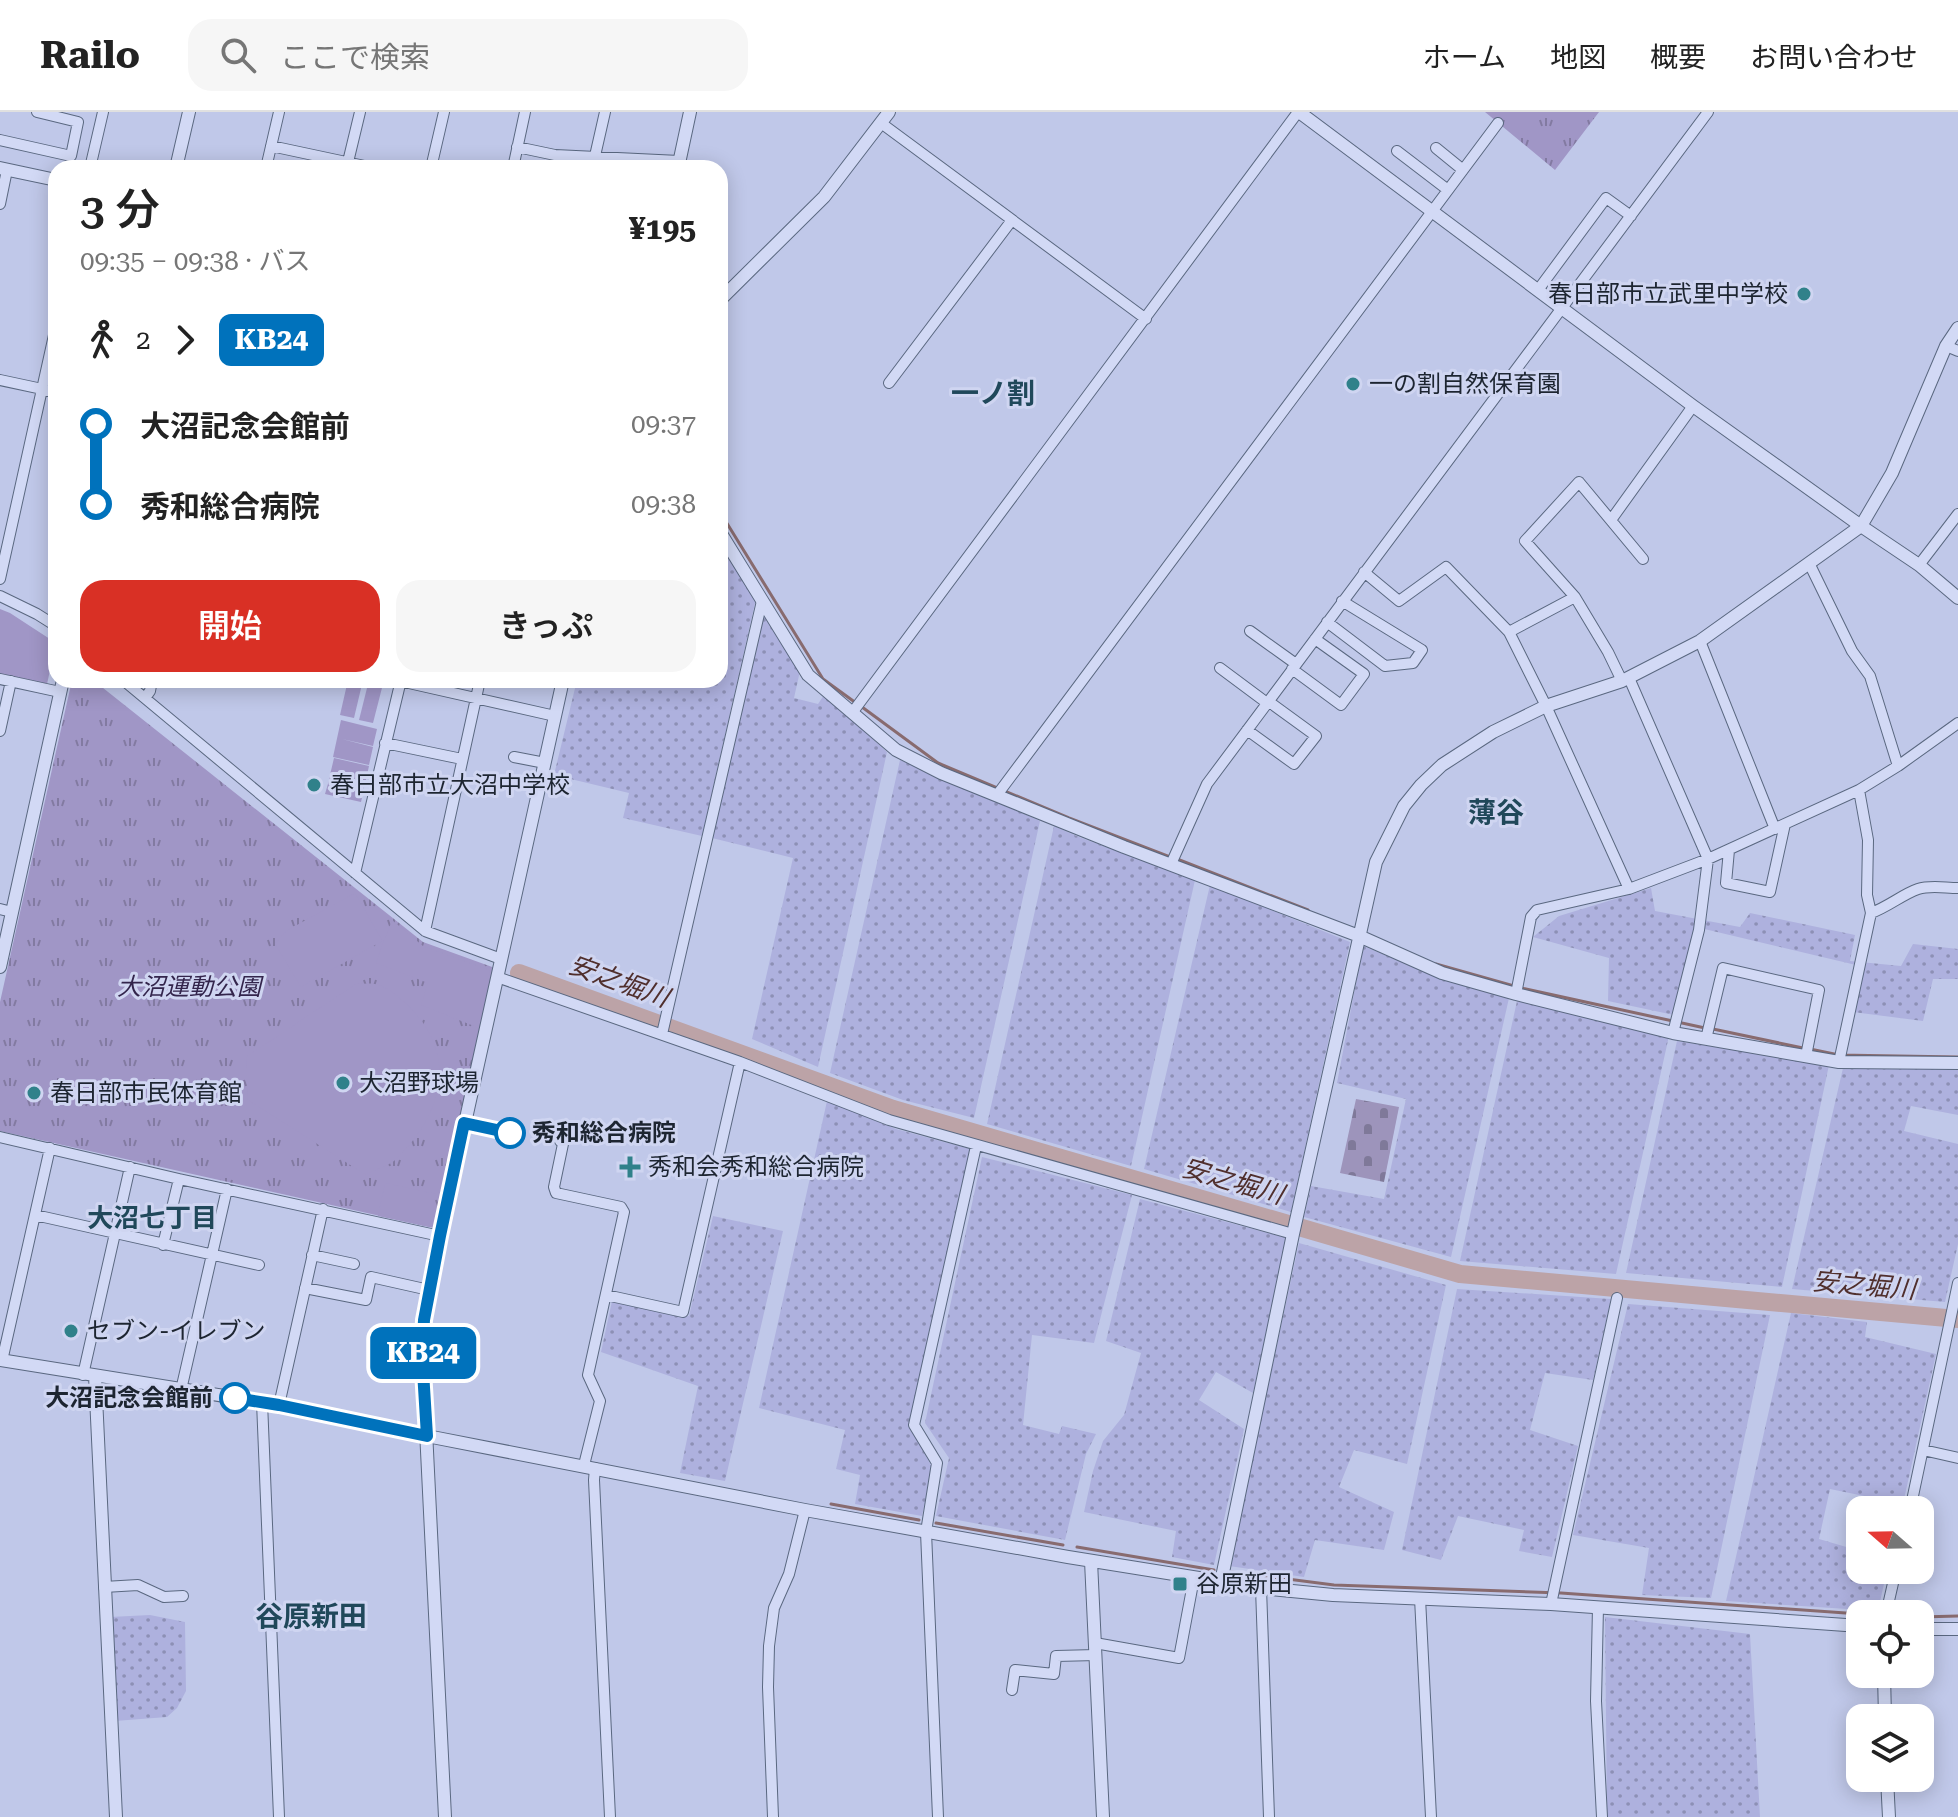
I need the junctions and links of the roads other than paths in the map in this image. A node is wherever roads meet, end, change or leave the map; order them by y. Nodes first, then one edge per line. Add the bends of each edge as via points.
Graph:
1 (37, 112) edge
2 (103, 112) edge
3 (189, 112) edge
4 (279, 112) edge
5 (360, 112) edge
6 (444, 112) edge
7 (525, 112) edge
8 (605, 112) edge
9 (690, 112) edge
10 (889, 112) edge
11 (1299, 112) edge
12 (1708, 112) edge
13 (881, 123) junction
14 (1498, 123) dead end
15 (0, 140) edge
16 (271, 146) junction
17 (517, 147) junction
18 (1436, 148) dead end
19 (1397, 151) dead end
20 (595, 156) junction
21 (92, 160) edge
22 (178, 160) edge
23 (268, 160) edge
24 (338, 160) edge
25 (348, 160) edge
26 (433, 160) edge
27 (515, 160) edge
28 (632, 160) edge
29 (680, 160) edge
30 (4, 169) edge
31 (1463, 170) junction
32 (48, 178) edge
33 (1448, 190) junction
34 (0, 204) edge
35 (1432, 210) junction
36 (1631, 216) junction
37 (1012, 220) junction
38 (1538, 290) junction
39 (728, 292) edge
40 (1563, 308) junction
41 (1146, 319) junction
42 (1958, 328) edge
43 (1952, 349) edge
44 (48, 362) edge
45 (0, 380) edge
46 (889, 383) dead end
47 (42, 389) junction
48 (48, 390) edge
49 (1693, 406) junction
50 (1958, 514) edge
51 (1611, 520) junction
52 (1861, 526) junction
53 (728, 545) edge
54 (1643, 559) dead end
55 (1809, 563) junction
56 (1919, 565) junction
57 (1364, 572) junction
58 (0, 579) edge
59 (0, 596) edge
60 (1575, 597) junction
61 (1958, 598) edge
62 (762, 601) junction
63 (1342, 601) junction
64 (48, 621) edge
65 (1327, 622) junction
66 (1250, 631) dead end
67 (1509, 632) junction
68 (1315, 639) junction
69 (1700, 641) junction
70 (1294, 666) junction
71 (1220, 668) dead end
72 (1625, 679) junction
73 (5, 680) edge
74 (48, 685) edge
75 (61, 688) edge
76 (133, 688) edge
77 (151, 688) edge
78 (398, 688) edge
79 (430, 688) edge
80 (478, 688) edge
81 (561, 688) edge
82 (145, 698) junction
83 (476, 699) junction
84 (1268, 702) junction
85 (1546, 706) junction
86 (852, 713) junction
87 (555, 716) junction
88 (1958, 723) edge
89 (1247, 730) junction
90 (0, 731) edge
91 (385, 743) junction
92 (514, 757) dead end
93 (462, 759) junction
94 (545, 763) junction
95 (1898, 766) junction
96 (1859, 790) junction
97 (997, 795) junction
98 (1780, 826) junction
99 (1729, 850) junction
100 (1708, 859) junction
101 (1171, 864) junction
102 (355, 873) junction
103 (1958, 888) edge
104 (1629, 889) junction
105 (6, 911) edge
106 (1871, 913) junction
107 (425, 931) junction
108 (1359, 936) junction
109 (501, 959) junction
110 (0, 967) edge
111 (497, 977) junction
112 (1516, 994) junction
113 (1673, 1033) junction
114 (662, 1034) junction
115 (1706, 1039) junction
116 (1806, 1056) junction
117 (740, 1062) junction
118 (1839, 1062) junction
119 (1958, 1063) edge
120 (0, 1137) edge
121 (560, 1141) dead end
122 (976, 1146) junction
123 (50, 1148) junction
124 (130, 1167) junction
125 (179, 1179) junction
126 (227, 1189) junction
127 (323, 1209) junction
128 (35, 1215) junction
129 (114, 1234) junction
130 (1293, 1234) junction
131 (440, 1236) junction
132 (163, 1245) junction
133 (312, 1255) junction
134 (212, 1256) junction
135 (354, 1264) dead end
136 (259, 1265) dead end
137 (1958, 1283) edge
138 (305, 1288) junction
139 (429, 1290) junction
140 (606, 1295) junction
141 (1617, 1298) dead end
142 (1, 1361) edge
143 (89, 1376) junction
144 (181, 1390) junction
145 (262, 1402) junction
146 (279, 1405) junction
147 (427, 1436) junction
148 (1923, 1450) junction
149 (1958, 1458) edge
150 (590, 1466) junction
151 (1913, 1496) edge
152 (805, 1510) junction
153 (926, 1532) junction
154 (1091, 1561) junction
155 (1194, 1578) junction
156 (1221, 1582) junction
157 (104, 1587) junction
158 (1261, 1588) junction
159 (183, 1596) dead end
160 (1420, 1598) junction
161 (1552, 1601) junction
162 (1598, 1607) junction
163 (1846, 1625) edge
164 (1934, 1629) edge
165 (1958, 1629) edge
166 (1095, 1649) junction
167 (1012, 1690) dead end
168 (1888, 1792) edge
169 (116, 1817) edge
170 (279, 1817) edge
171 (445, 1817) edge
172 (610, 1817) edge
173 (773, 1817) edge
174 (938, 1817) edge
175 (1103, 1817) edge
176 (1269, 1817) edge
177 (1431, 1817) edge
178 (1602, 1817) edge
179 (1889, 1817) edge

1 - 15 street via 78,122 71,156
2 - 21 street
3 - 22 street
4 - 16 street
5 - 25 street
6 - 26 street
7 - 17 street
8 - 20 street
9 - 29 street
10 - 13 street
11 - 35 street
11 - 41 street
12 - 36 street
13 - 37 street
13 - 39 street via 824,197
14 - 31 street
16 - 23 street
16 - 24 street
17 - 20 street
17 - 27 street
18 - 31 street
19 - 33 street
20 - 28 street
30 - 32 street
30 - 34 street
31 - 33 street
33 - 35 street
35 - 38 street
35 - 97 street
36 - 38 street via 1606,198
36 - 40 street
37 - 41 street
37 - 46 street
38 - 40 street
40 - 49 street
40 - 57 street
41 - 86 street
42 - 43 street
43 - 52 street
44 - 47 street
45 - 47 street
47 - 48 street
47 - 58 street
49 - 51 street
49 - 52 street
50 - 56 street
51 - 54 street
51 - 60 street via 1579,482 1525,541
52 - 55 street
52 - 56 street
53 - 62 street
55 - 69 street
55 - 95 street via 1870,676
56 - 61 street
57 - 63 street
57 - 67 street via 1399,601 1446,567
59 - 64 street
60 - 67 street
60 - 72 street
62 - 86 street via 808,675
62 - 114 street
63 - 65 street
63 - 65 street via 1422,650 1413,663 1385,666
65 - 68 street
66 - 70 street
67 - 85 street
68 - 70 street
68 - 70 street via 1364,674 1349,695 1341,705
69 - 72 street
69 - 98 street
70 - 84 street
71 - 84 street
72 - 85 street
72 - 100 street
73 - 74 street
73 - 90 street
75 - 105 street
76 - 82 street
77 - 82 street
78 - 91 street
79 - 83 street
80 - 83 street
81 - 87 street
82 - 102 street
83 - 87 street
83 - 93 street
84 - 89 street
84 - 89 street via 1316,736 1294,764
85 - 104 street
85 - 108 street via 1459,753 1421,785 1404,806 1376,862
86 - 97 street via 896,750
87 - 94 street
88 - 95 street
89 - 101 street via 1207,784
91 - 93 street
91 - 102 street
92 - 94 street
93 - 107 street
94 - 109 street
95 - 96 street
96 - 98 street
96 - 106 street via 1868,840
97 - 101 street
98 - 99 street
98 - 99 street via 1770,892 1726,883
99 - 100 street
100 - 104 street
100 - 113 street via 1699,930
101 - 108 street
102 - 107 street
103 - 106 street via 1917,889
104 - 112 street via 1537,910 1531,917
105 - 110 street
106 - 118 street
107 - 109 street
108 - 112 street via 1442,973
108 - 130 street
109 - 111 street
111 - 114 street
111 - 131 street
112 - 113 street
113 - 115 street
114 - 117 street
115 - 116 street
115 - 116 street via 1723,968 1819,990
116 - 118 street
117 - 122 street via 889,1120
117 - 140 street via 683,1312
118 - 119 street
120 - 123 street
121 - 140 street via 554,1191 624,1212
122 - 130 street
122 - 153 street via 914,1425 937,1463
123 - 124 street
123 - 128 street
124 - 125 street
124 - 129 street
125 - 126 street
125 - 132 street
126 - 127 street
126 - 134 street
127 - 131 street
127 - 133 street
128 - 129 street
128 - 142 street
129 - 132 street
129 - 143 street
130 - 156 street
131 - 139 street
132 - 134 street
133 - 135 street
133 - 138 street
134 - 136 street
134 - 144 street
137 - 148 street
138 - 139 street via 366,1300 371,1277
138 - 146 street
139 - 147 street via 422,1355
140 - 150 street via 588,1375 600,1401
141 - 161 street
142 - 143 street
143 - 144 street
143 - 157 street
144 - 145 street
145 - 146 street
145 - 170 street
146 - 147 street
147 - 150 street
147 - 171 street
148 - 149 street
148 - 151 street
150 - 152 street
150 - 172 street
152 - 153 street
152 - 173 street via 789,1574 774,1608 769,1646
153 - 154 street
153 - 174 street
154 - 155 street
154 - 166 street
155 - 156 street
155 - 166 street via 1179,1658
156 - 158 street
157 - 159 street via 138,1585 164,1597
157 - 169 street
158 - 160 street
158 - 176 street
160 - 161 street
160 - 177 street
161 - 162 street
162 - 163 street
162 - 178 street
164 - 165 street
166 - 167 street via 1056,1656 1054,1674 1015,1670
166 - 175 street
168 - 179 street

